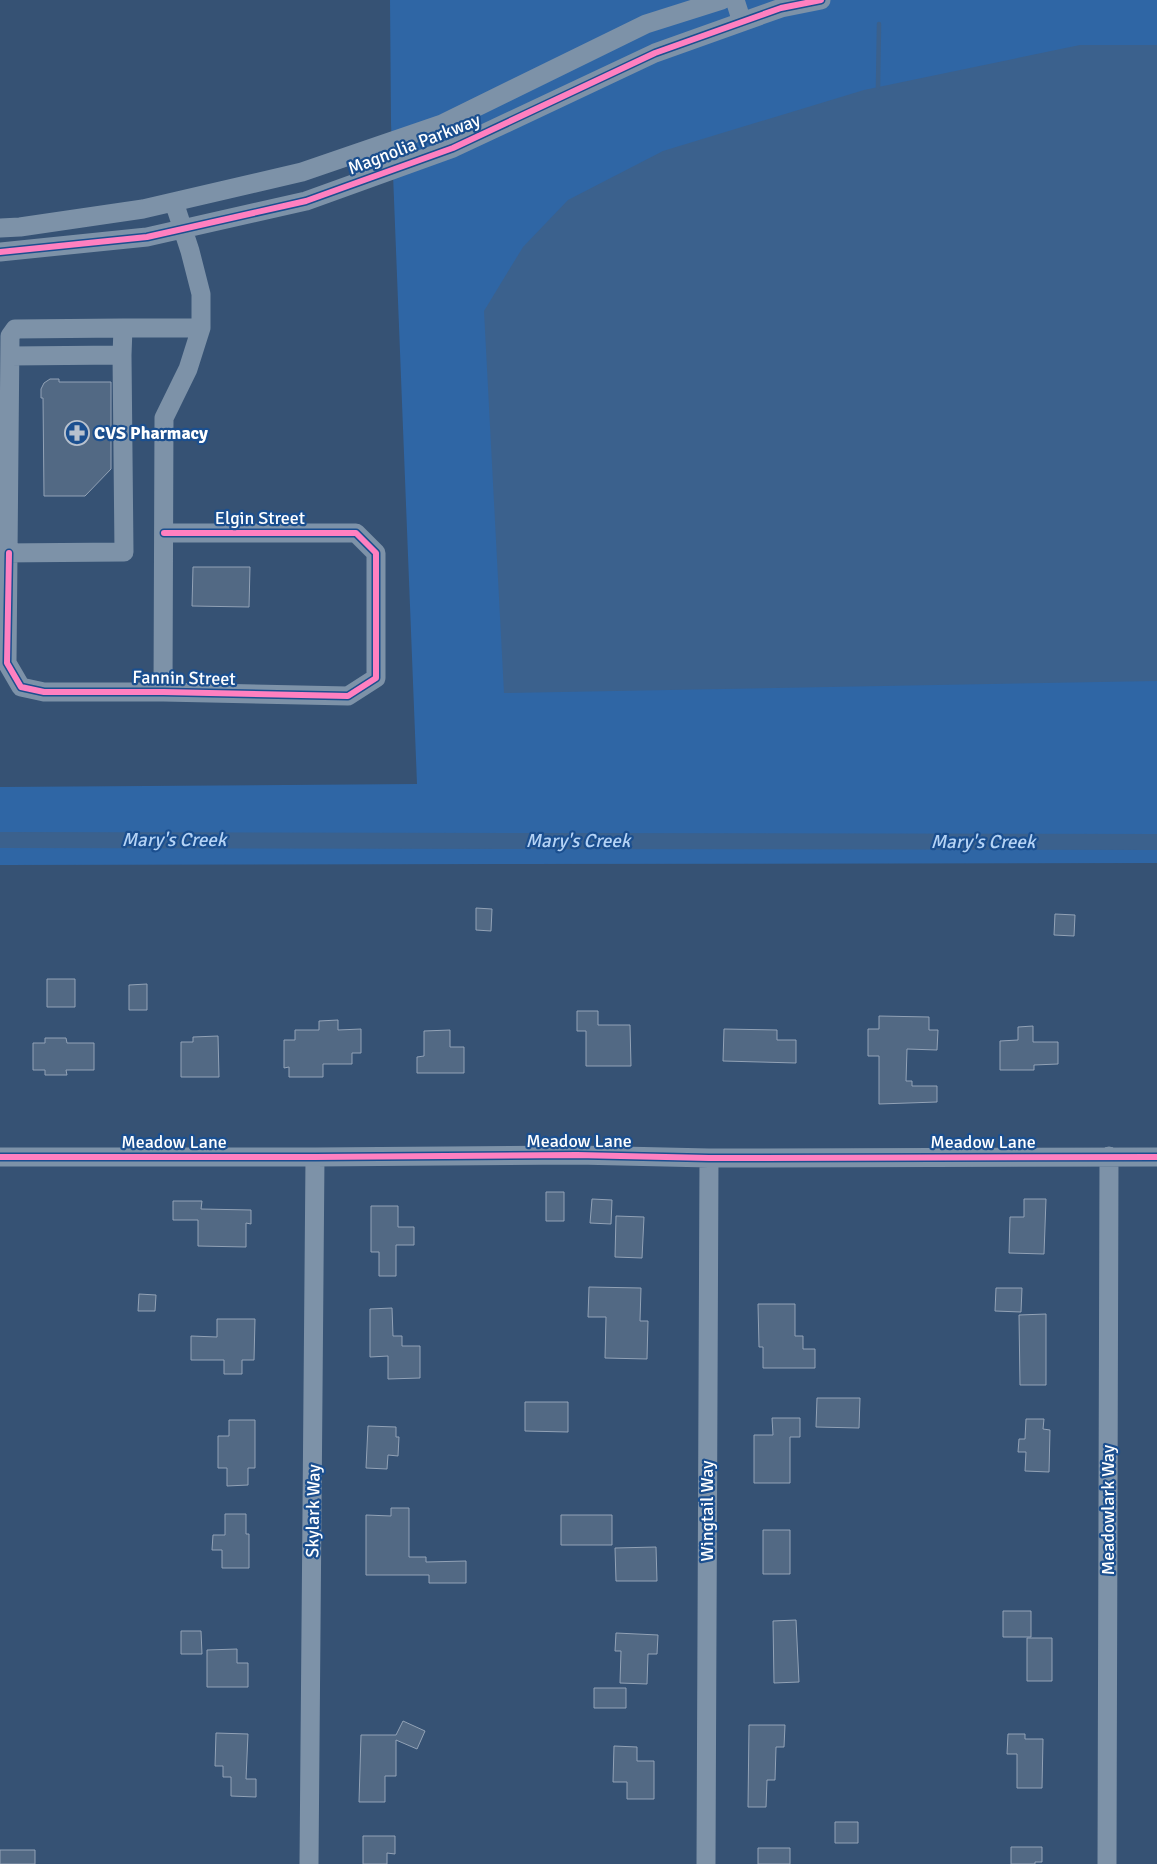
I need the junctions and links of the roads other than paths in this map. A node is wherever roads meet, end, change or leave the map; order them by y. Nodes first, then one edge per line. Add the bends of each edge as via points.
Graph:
1 (722, 0) edge
2 (735, 0) edge
3 (821, 0) edge
4 (742, 22) junction
5 (174, 202) junction
6 (0, 228) edge
7 (183, 229) junction
8 (0, 252) edge
9 (123, 328) junction
10 (201, 328) junction
11 (122, 355) junction
12 (10, 356) junction
13 (164, 533) junction
14 (4, 553) edge
15 (163, 692) junction
16 (348, 696) joint
17 (1109, 1156) junction
18 (0, 1157) edge
19 (315, 1157) junction
20 (1157, 1157) edge
21 (708, 1158) junction
22 (308, 1864) edge
23 (706, 1864) edge
24 (1107, 1864) edge

1 - 5 street, Magnolia Parkway via 646,24 442,124 302,172
2 - 4 street
3 - 4 street, Magnolia Parkway via 781,8
4 - 7 street, Magnolia Parkway via 655,53 453,148 306,201
5 - 6 street, Magnolia Parkway
5 - 7 street
7 - 8 street, Magnolia Parkway via 147,238
7 - 10 street via 200,294
9 - 10 street
9 - 11 street
9 - 12 street via 15,328 10,336
10 - 13 street via 188,369 164,418
11 - 12 street
11 - 14 street via 124,552
12 - 14 street
13 - 15 street
13 - 16 street, Elgin Street via 356,533 376,553 376,678
14 - 15 street, Fannin Street via 7,663 21,687 44,692
15 - 16 street, Fannin Street
17 - 20 street, Meadow Lane
17 - 21 street, Meadow Lane
17 - 24 street, Meadowlark Way
18 - 19 street, Meadow Lane
19 - 21 street, Meadow Lane via 577,1155
19 - 22 street, Skylark Way
21 - 23 street, Wingtail Way

